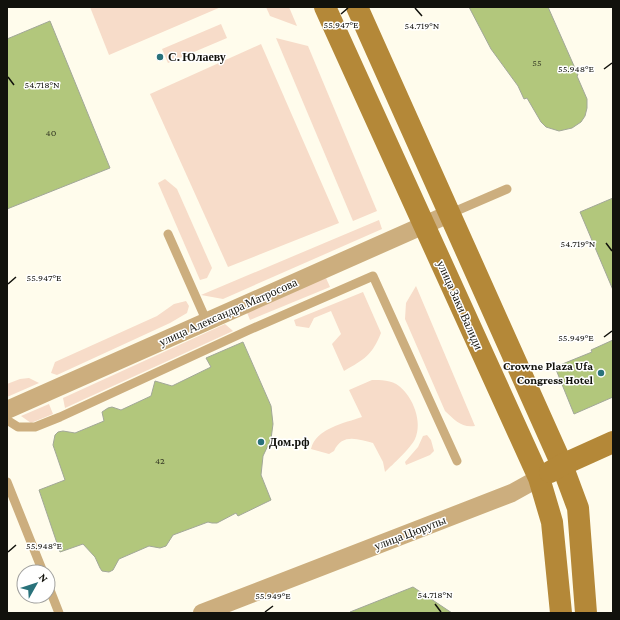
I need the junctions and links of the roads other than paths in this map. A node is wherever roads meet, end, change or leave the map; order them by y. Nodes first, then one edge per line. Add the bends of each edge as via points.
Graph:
1 (325, 7) edge
2 (357, 7) edge
3 (507, 189) dead end
4 (450, 214) junction
5 (424, 226) junction
6 (168, 234) dead end
7 (207, 322) junction
8 (7, 410) edge
9 (7, 420) edge
10 (613, 442) edge
11 (457, 461) dead end
12 (562, 465) junction
13 (538, 478) junction
14 (7, 482) edge
15 (40, 564) edge
16 (56, 603) edge
17 (60, 613) edge
18 (202, 613) edge
19 (561, 613) edge
20 (586, 613) edge

1 - 5 main road, улица Заки Валиди
2 - 4 main road
3 - 4 lane
4 - 5 street, улица Александра Матросова
4 - 12 main road
5 - 7 street, улица Александра Матросова
5 - 13 main road, улица Заки Валиди
6 - 7 lane
7 - 8 street, улица Александра Матросова
9 - 11 lane via 18,427 35,427 373,276
10 - 12 main road, улица Цюрупы
12 - 13 main road, улица Цюрупы
12 - 20 main road via 578,508
13 - 18 street, улица Цюрупы via 512,493
13 - 19 main road, улица Заки Валиди via 552,522
14 - 15 lane
16 - 17 lane

